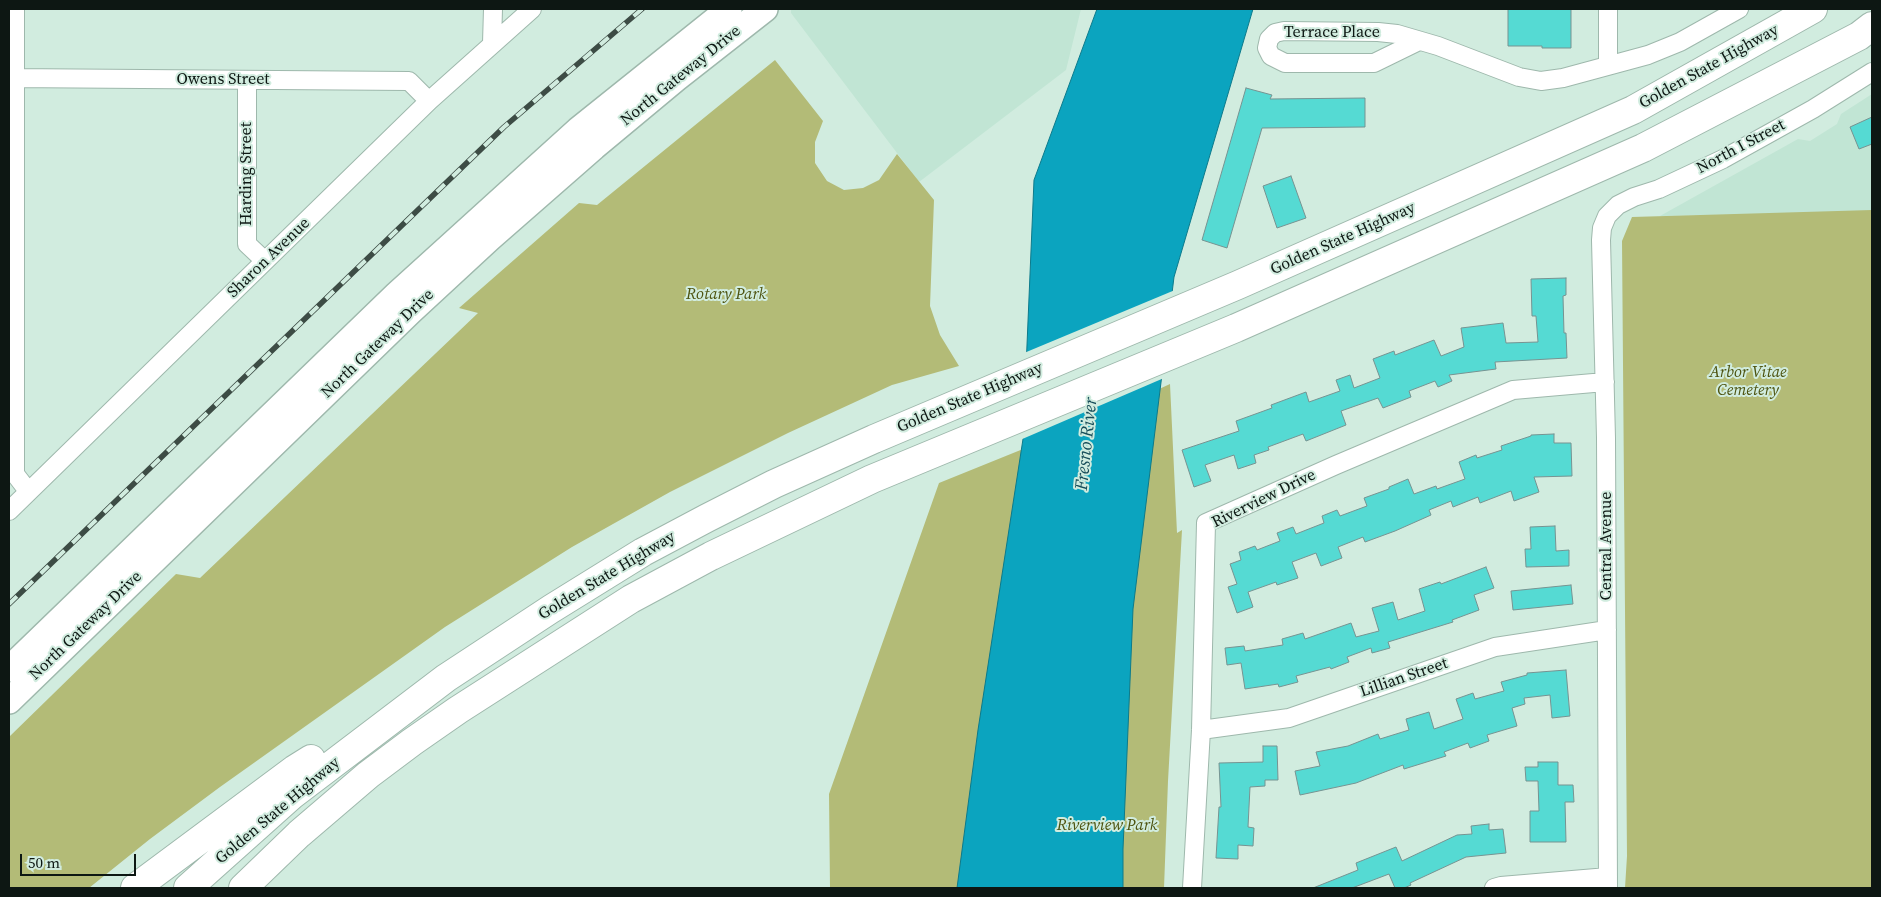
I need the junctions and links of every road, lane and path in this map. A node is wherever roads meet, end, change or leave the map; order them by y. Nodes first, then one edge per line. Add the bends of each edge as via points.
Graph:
1 (15, 9) edge
2 (493, 9) edge
3 (532, 9) edge
4 (729, 9) edge
5 (765, 9) edge
6 (1608, 9) edge
7 (1739, 9) edge
8 (1813, 9) edge
9 (1872, 26) edge
10 (1419, 41) junction
11 (492, 43) junction
12 (1608, 65) junction
13 (1872, 72) edge
14 (12, 78) edge
15 (247, 80) junction
16 (429, 101) junction
17 (1607, 216) joint
18 (265, 261) junction
19 (1605, 382) junction
20 (28, 491) junction
21 (9, 510) edge
22 (1607, 630) junction
23 (9, 669) edge
24 (446, 678) junction
25 (9, 701) edge
26 (1201, 730) junction
27 (299, 834) junction
28 (1608, 883) edge
29 (134, 888) edge
30 (188, 888) edge
31 (244, 888) edge
32 (255, 888) edge
33 (1192, 888) edge
34 (1494, 888) edge

1 - 14 street
2 - 11 street
3 - 11 street, Sharon Avenue
4 - 23 main road, North Gateway Drive via 578,130 418,274
5 - 25 main road, North Gateway Drive via 594,147 483,245
6 - 12 street
7 - 12 street, Terrace Place via 1680,42 1648,55
8 - 24 highway, Golden State Highway via 1633,110 1238,285 774,484 643,552
9 - 27 highway, Golden State Highway via 1859,36 1643,148 1236,328 872,479 711,556 631,600 497,685 368,775
10 - 10 street, Terrace Place via 1378,32 1284,31 1275,33 1267,48 1271,56 1285,63 1374,63
10 - 12 street, Terrace Place via 1519,77 1541,81
11 - 16 street, Sharon Avenue
13 - 17 street, North I Street via 1723,158 1659,189 1634,197 1618,205
14 - 15 street, Owens Street
14 - 20 street via 15,474
15 - 16 street, Owens Street via 409,81
15 - 18 street, Harding Street via 247,244
16 - 18 street, Sharon Avenue
17 - 19 street, Central Avenue via 1601,240
18 - 20 street, Sharon Avenue
19 - 22 street, Central Avenue
19 - 26 street, Riverview Drive via 1513,390 1206,523
20 - 21 street, Sharon Avenue
22 - 26 street, Lillian Street via 1495,647 1289,718
22 - 28 street, Central Avenue
24 - 29 highway via 295,769
24 - 30 highway, Golden State Highway via 292,795
26 - 33 street, Riverview Drive
27 - 31 highway, Golden State Highway
27 - 32 highway
28 - 34 street

